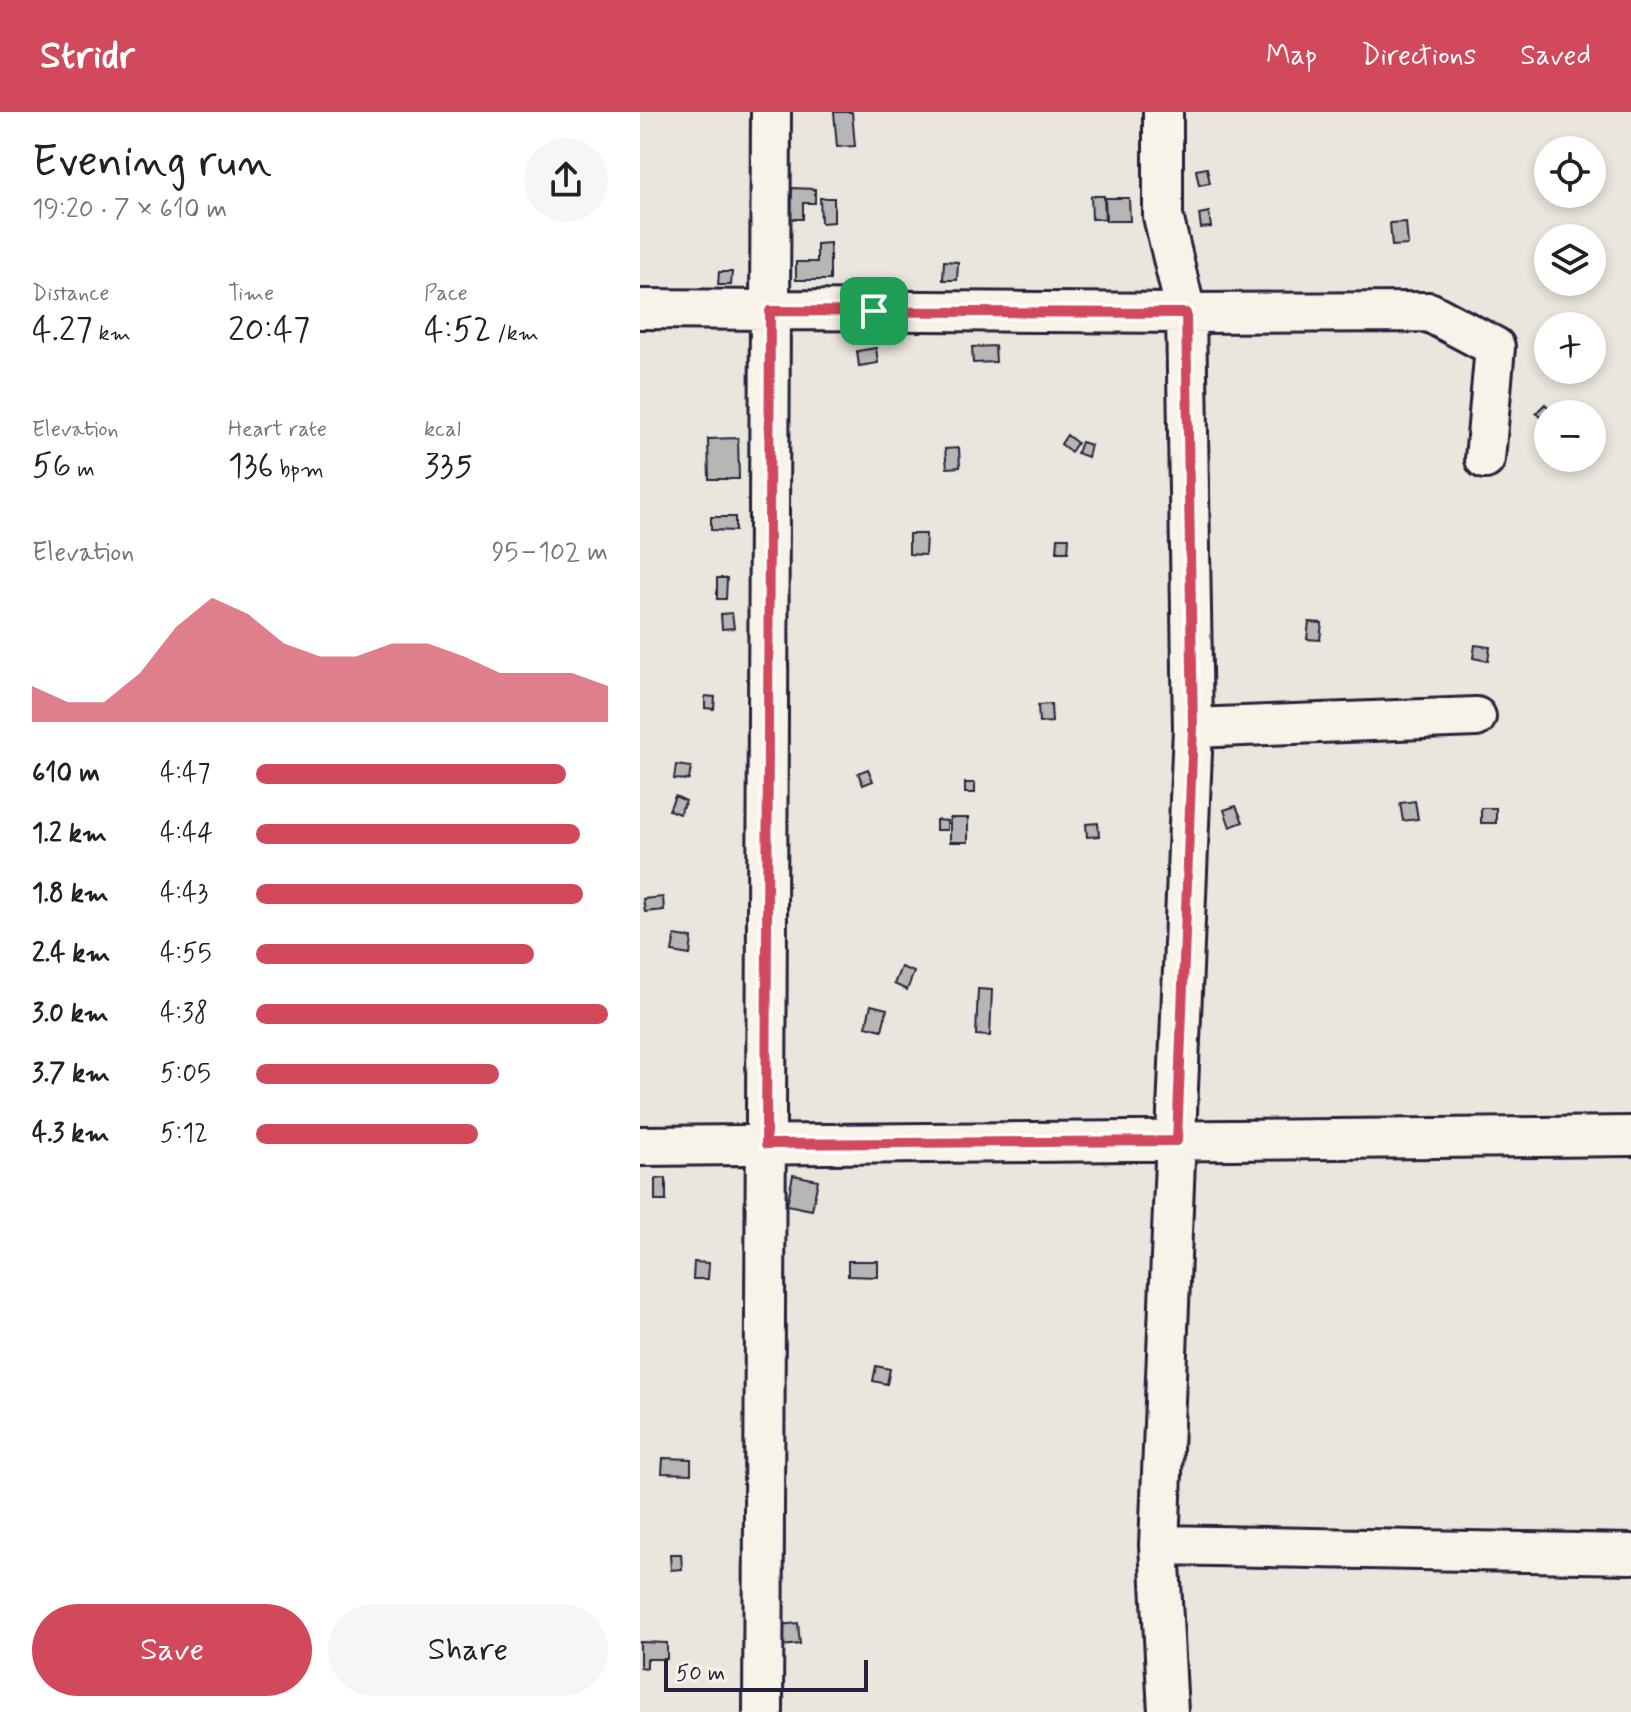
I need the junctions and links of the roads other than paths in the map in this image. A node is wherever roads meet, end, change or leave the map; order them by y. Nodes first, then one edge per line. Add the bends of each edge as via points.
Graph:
1 (771, 112) edge
2 (1163, 112) edge
3 (640, 309) edge
4 (770, 311) junction
5 (1186, 313) junction
6 (1485, 459) dead end
7 (1476, 717) dead end
8 (1193, 728) junction
9 (1631, 1136) edge
10 (1177, 1141) junction
11 (766, 1144) junction
12 (640, 1146) edge
13 (1159, 1545) junction
14 (1631, 1554) edge
15 (763, 1712) edge
16 (1168, 1712) edge

1 - 4 street
2 - 5 street via 1163,216
3 - 4 street
4 - 5 street
4 - 11 street
5 - 6 street via 1429,312 1495,347
5 - 8 street
7 - 8 street
8 - 10 street
9 - 10 street
10 - 11 street
10 - 13 street
11 - 12 street
11 - 15 street
13 - 14 street
13 - 16 street

